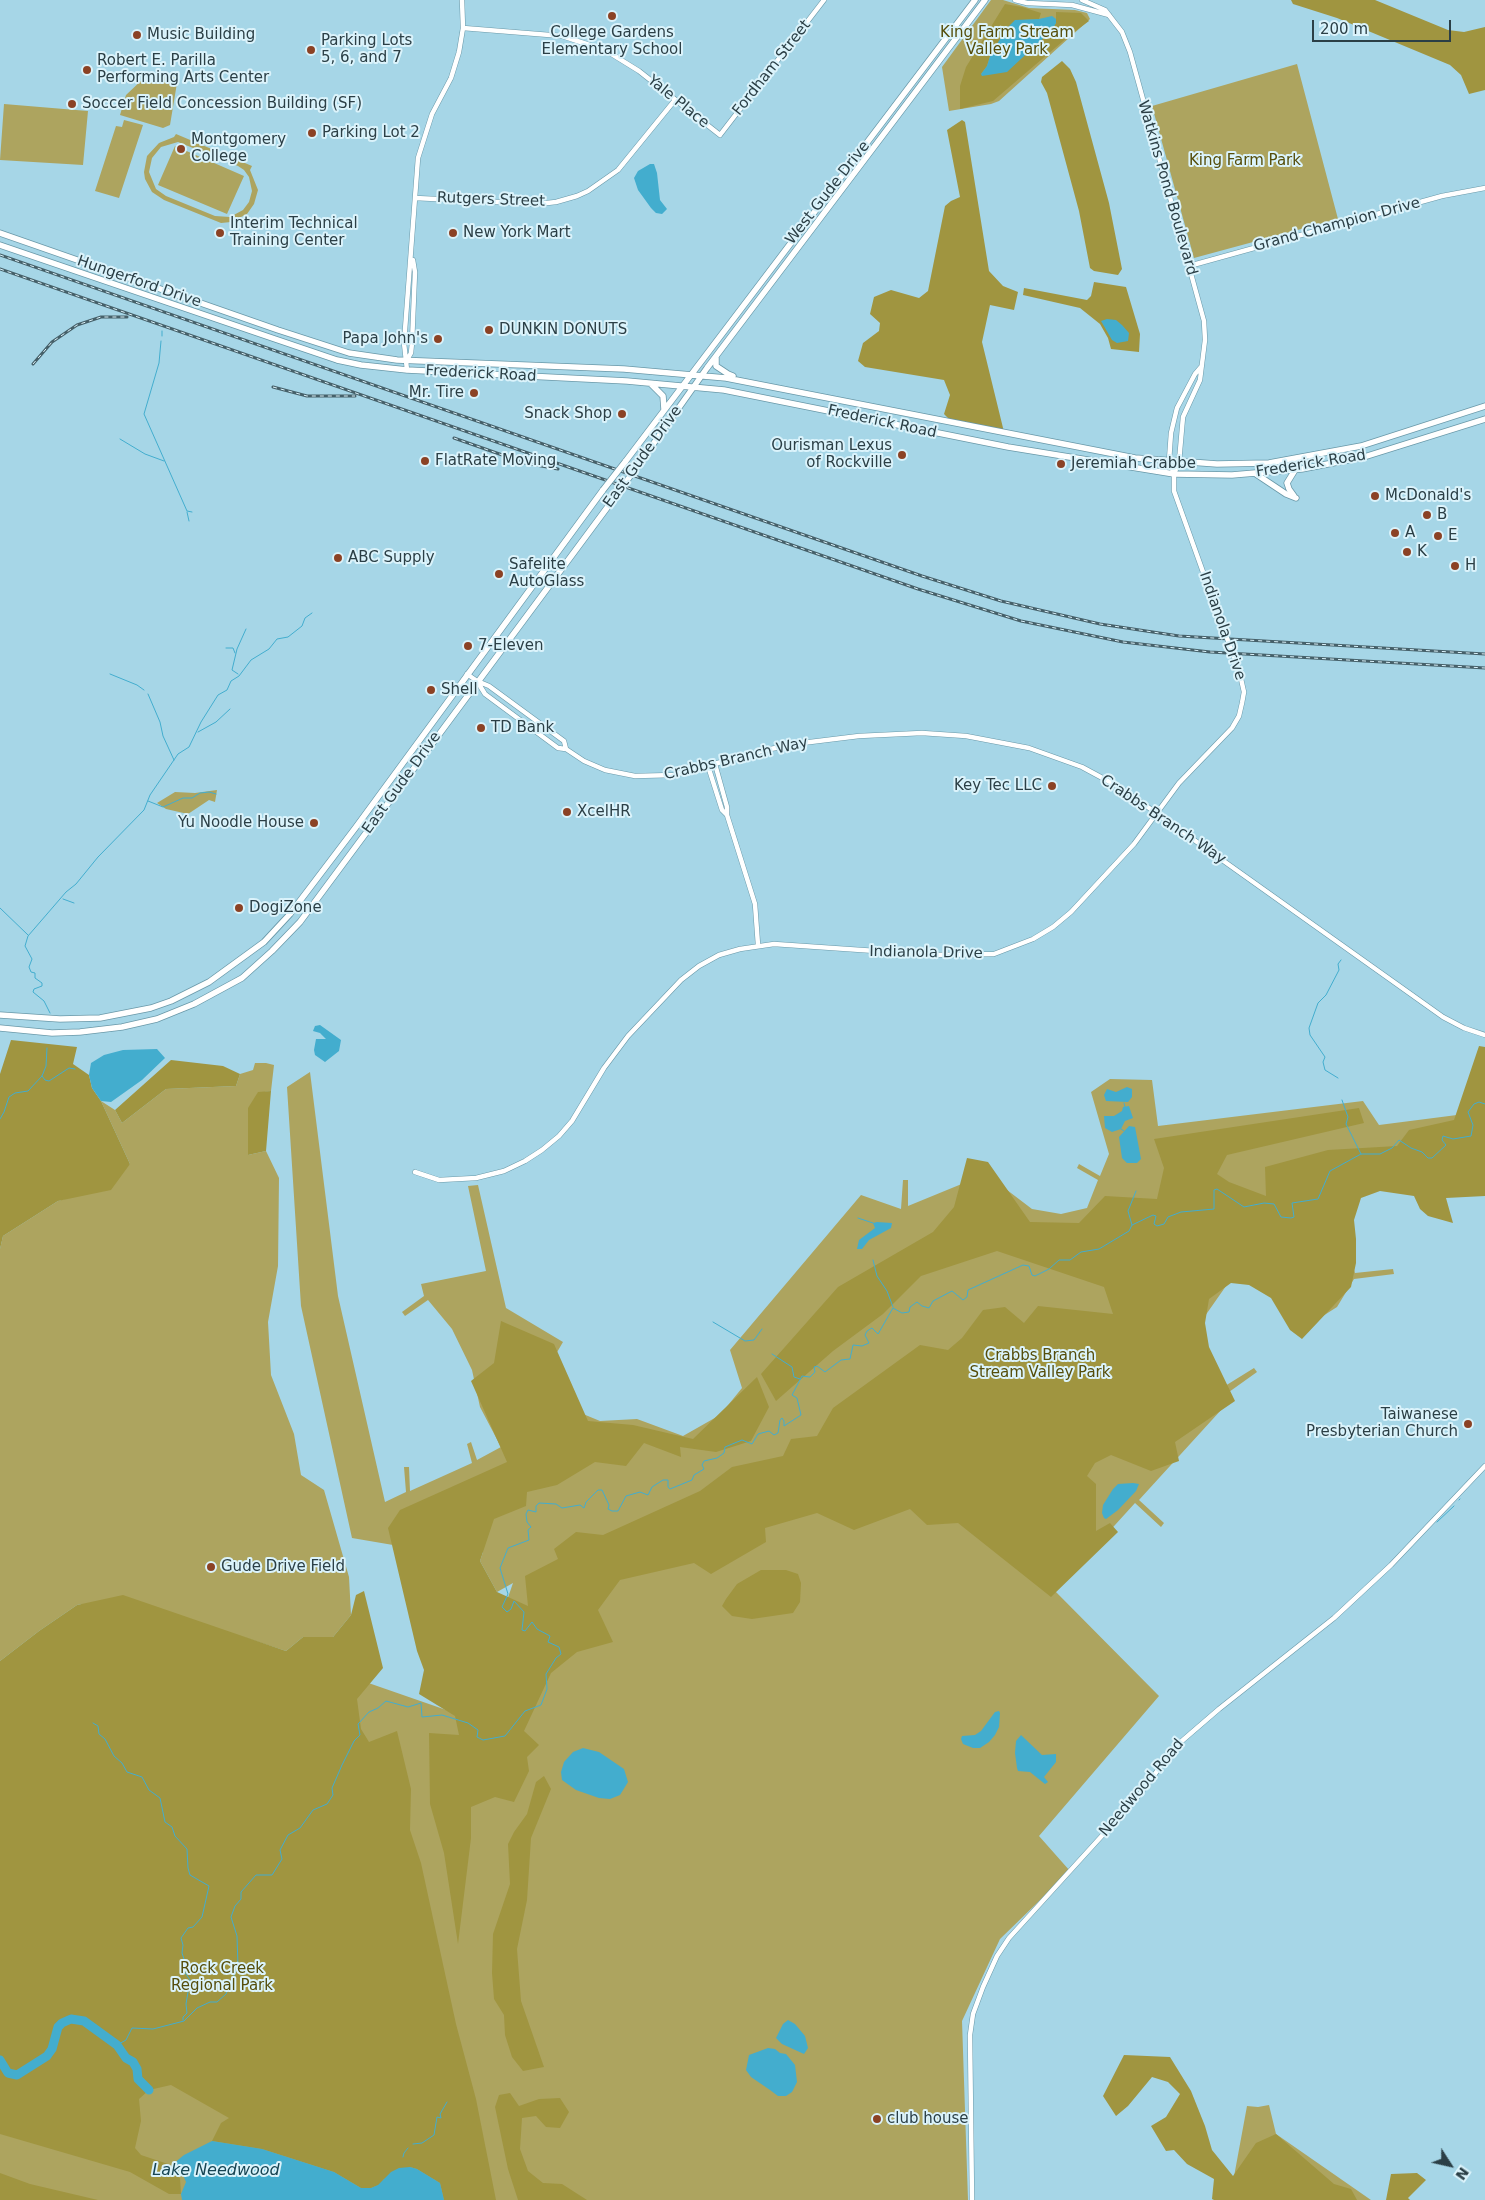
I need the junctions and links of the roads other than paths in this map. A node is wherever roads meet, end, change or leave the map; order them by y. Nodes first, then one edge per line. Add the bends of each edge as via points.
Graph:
1 (462, 0) edge
2 (824, 0) edge
3 (974, 0) edge
4 (985, 0) edge
5 (1015, 0) edge
6 (1082, 0) edge
7 (1109, 16) junction
8 (463, 28) junction
9 (675, 100) junction
10 (720, 135) joint
11 (1485, 188) edge
12 (415, 198) junction
13 (0, 233) edge
14 (0, 245) edge
15 (64, 256) junction
16 (60, 264) junction
17 (1189, 266) junction
18 (278, 330) joint
19 (275, 339) joint
20 (716, 356) junction
21 (407, 360) junction
22 (1201, 367) junction
23 (407, 370) junction
24 (690, 375) junction
25 (703, 375) junction
26 (744, 382) junction
27 (651, 384) junction
28 (682, 386) junction
29 (694, 387) junction
30 (1485, 406) edge
31 (663, 411) junction
32 (1485, 419) edge
33 (1169, 461) junction
34 (1179, 462) junction
35 (1296, 470) junction
36 (1174, 474) junction
37 (1256, 474) junction
38 (467, 674) junction
39 (477, 681) junction
40 (566, 749) junction
41 (715, 764) junction
42 (708, 766) junction
43 (1158, 813) junction
44 (726, 816) junction
45 (758, 945) junction
46 (164, 1004) junction
47 (0, 1015) edge
48 (169, 1015) junction
49 (0, 1028) edge
50 (1485, 1035) edge
51 (415, 1172) dead end
52 (1485, 1466) edge
53 (972, 2200) edge

1 - 8 street
2 - 10 street, Fordham Street
3 - 24 main road, West Gude Drive
4 - 20 main road, West Gude Drive
5 - 7 street via 1080,6
6 - 7 street, Watkins Pond Boulevard via 1105,10
7 - 17 street, Watkins Pond Boulevard via 1122,32 1130,52
8 - 9 street, Yale Place via 542,33 583,41 623,60
8 - 12 street via 460,52 422,139
9 - 10 street, Yale Place
9 - 12 street, Rutgers Street via 618,170 577,196 538,204
11 - 17 street, Grand Champion Drive via 1442,196
12 - 21 street via 412,256 415,281 411,353
13 - 15 main road, Hungerford Drive
14 - 16 main road, Hungerford Drive
15 - 16 main road
15 - 18 main road, Hungerford Drive
16 - 19 main road, Hungerford Drive
17 - 22 street, Watkins Pond Boulevard via 1204,321
18 - 21 main road, Frederick Road via 349,353
19 - 23 main road, Frederick Road via 337,360
20 - 25 main road, West Gude Drive
20 - 26 main road via 718,367
21 - 23 street
21 - 24 main road, Frederick Road
22 - 33 street, Watkins Pond Boulevard via 1177,408
22 - 34 street, Watkins Pond Boulevard via 1200,380 1183,417
23 - 27 main road, Frederick Road
24 - 25 main road, Frederick Road
24 - 28 main road, West Gude Drive
25 - 26 main road, Frederick Road
25 - 29 main road, East Gude Drive
26 - 33 main road, Frederick Road via 1135,458
27 - 28 main road, Frederick Road
27 - 31 main road via 663,396
28 - 29 main road, Frederick Road
28 - 31 main road, East Gude Drive
29 - 36 main road, Frederick Road via 759,396 1008,447
29 - 39 main road, East Gude Drive, bridge
30 - 34 main road, Frederick Road via 1361,446 1286,460 1217,464
31 - 38 main road, East Gude Drive, bridge
32 - 35 main road, Frederick Road via 1364,457
33 - 34 main road, Frederick Road
33 - 36 street, Watkins Pond Boulevard
34 - 36 street, Watkins Pond Boulevard
35 - 37 main road, Frederick Road
35 - 37 main road via 1287,483 1296,498
36 - 37 main road, Frederick Road
36 - 43 street, Indianola Drive, bridge via 1174,491 1239,670 1244,692 1236,722 1189,772
38 - 39 street
38 - 46 main road, East Gude Drive via 284,921 231,968
39 - 40 street, Crabbs Branch Way via 485,694 520,721 558,748
39 - 40 street, Crabbs Branch Way via 489,686 564,741
39 - 48 main road, East Gude Drive via 300,922 242,978
40 - 42 street, Crabbs Branch Way via 605,770 635,776 674,775
41 - 42 street, Crabbs Branch Way
41 - 43 street, Crabbs Branch Way via 765,750 820,740 900,733 966,736 1015,744 1082,767
41 - 44 street via 727,807
42 - 44 street
43 - 45 street, Indianola Drive via 1071,912 1033,939 994,954 934,955
43 - 50 street, Crabbs Branch Way via 1443,1018
44 - 45 street via 755,904
45 - 51 street, Indianola Drive via 719,955 681,980 628,1036 572,1121 542,1150 504,1171 476,1178 438,1180
46 - 47 main road, East Gude Drive via 100,1018
46 - 48 main road
48 - 49 main road, East Gude Drive via 85,1032 52,1033
52 - 53 street, Needwood Road via 1391,1565 1334,1618 1176,1746 1139,1795 1009,1938 983,1987 973,2014 970,2035

